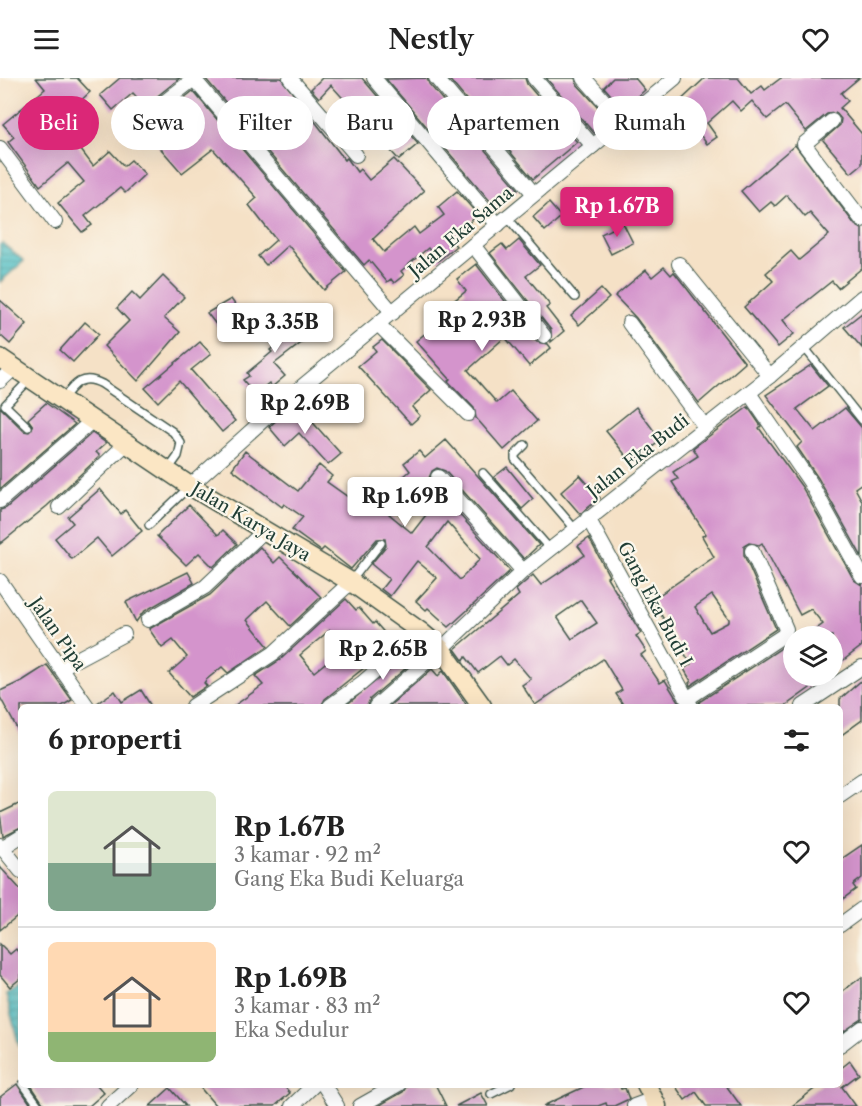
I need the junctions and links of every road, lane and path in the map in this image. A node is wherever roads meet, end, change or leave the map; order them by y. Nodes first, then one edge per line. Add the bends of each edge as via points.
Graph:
1 (194, 78) edge
2 (290, 78) edge
3 (374, 78) edge
4 (436, 78) edge
5 (534, 78) edge
6 (584, 78) edge
7 (675, 78) edge
8 (172, 96) edge
9 (600, 96) edge
10 (653, 96) edge
11 (832, 121) dead end
12 (593, 146) joint
13 (0, 148) edge
14 (356, 156) dead end
15 (534, 194) junction
16 (862, 220) edge
17 (503, 221) junction
18 (55, 222) dead end
19 (473, 245) junction
20 (679, 264) dead end
21 (575, 297) dead end
22 (862, 297) edge
23 (393, 313) junction
24 (629, 323) dead end
25 (379, 325) junction
26 (544, 336) dead end
27 (804, 347) junction
28 (7, 363) edge
29 (770, 376) junction
30 (31, 378) junction
31 (0, 381) edge
32 (749, 393) junction
33 (62, 400) junction
34 (468, 414) dead end
35 (93, 420) junction
36 (862, 420) edge
37 (705, 427) junction
38 (28, 428) dead end
39 (127, 443) junction
40 (525, 445) dead end
41 (167, 471) junction
42 (483, 473) dead end
43 (438, 477) dead end
44 (190, 486) junction
45 (0, 501) edge
46 (59, 507) dead end
47 (588, 518) junction
48 (149, 525) dead end
49 (575, 529) junction
50 (265, 530) junction
51 (381, 543) dead end
52 (550, 549) junction
53 (752, 551) dead end
54 (523, 571) junction
55 (862, 576) edge
56 (0, 581) edge
57 (351, 582) junction
58 (148, 620) dead end
59 (421, 632) junction
60 (124, 634) dead end
61 (441, 649) junction
62 (862, 667) edge
63 (60, 668) junction
64 (689, 703) edge
65 (86, 704) edge
66 (196, 704) edge
67 (333, 704) edge
68 (378, 704) edge
69 (481, 704) edge
70 (806, 704) edge
71 (862, 781) edge
72 (843, 794) edge
73 (18, 838) edge
74 (1, 847) edge
75 (18, 867) edge
76 (862, 895) edge
77 (862, 902) edge
78 (862, 909) edge
79 (843, 923) edge
80 (862, 1028) edge
81 (843, 1043) edge
82 (25, 1088) edge
83 (128, 1088) edge
84 (311, 1088) edge
85 (326, 1088) edge
86 (392, 1088) edge
87 (503, 1088) edge
88 (491, 1094) dead end
89 (652, 1096) edge
90 (39, 1106) edge
91 (108, 1106) edge
92 (292, 1106) edge
93 (337, 1106) edge
94 (360, 1106) edge
95 (634, 1106) edge

1 - 8 street
1 - 23 street
2 - 14 street
3 - 17 street
4 - 15 street
5 - 12 street
6 - 9 street
7 - 10 street, Jalan Eka Sama
11 - 16 street via 804,144
12 - 15 street, Jalan Eka Sama
13 - 18 street
15 - 17 street, Jalan Eka Sama
17 - 19 street, Jalan Eka Sama
17 - 21 lane
19 - 23 street, Jalan Eka Sama
19 - 26 street
20 - 29 street
22 - 27 street, Jalan Eka Budi
23 - 25 street, Jalan Eka Sama
24 - 37 street
25 - 34 street
25 - 44 street, Jalan Eka Sama via 281,404
27 - 29 street, Jalan Eka Budi
27 - 36 lane
28 - 30 main road, Jalan Karya Jaya
28 - 31 street
29 - 32 street, Jalan Eka Budi
30 - 33 main road, Jalan Karya Jaya
30 - 38 lane via 5,405
32 - 37 street, Jalan Eka Budi
32 - 55 street via 810,482
33 - 35 main road, Jalan Karya Jaya
33 - 41 lane via 83,379 92,379 120,396 173,432 181,443 178,456
35 - 39 main road, Jalan Karya Jaya
35 - 45 street
37 - 47 street, Jalan Eka Budi
39 - 41 main road, Jalan Karya Jaya
39 - 46 street
40 - 49 lane via 515,459
41 - 44 main road, Jalan Karya Jaya
42 - 52 lane
43 - 54 street
44 - 48 lane
44 - 50 main road, Jalan Karya Jaya
47 - 49 street, Jalan Eka Budi
47 - 64 street, Gang Eka Budi I
49 - 52 street, Jalan Eka Budi
50 - 57 main road, Jalan Karya Jaya
50 - 58 street via 205,587
51 - 57 lane
52 - 54 street, Jalan Eka Budi
53 - 64 street via 786,629 784,635
54 - 61 street, Jalan Eka Budi
56 - 63 street, Jalan Pipa
57 - 59 main road, Jalan Karya Jaya
57 - 66 street via 274,653
59 - 61 main road, Jalan Karya Jaya
59 - 67 street
60 - 63 street
61 - 68 street, Jalan Eka Budi
61 - 69 main road, Jalan Karya Jaya
62 - 70 street
63 - 65 street, Jalan Pipa
71 - 72 street
73 - 74 street
74 - 75 street
76 - 77 street
78 - 79 street
80 - 81 street
82 - 90 lane
83 - 91 street
84 - 92 street
85 - 93 street
86 - 94 street
87 - 88 lane
89 - 95 street

